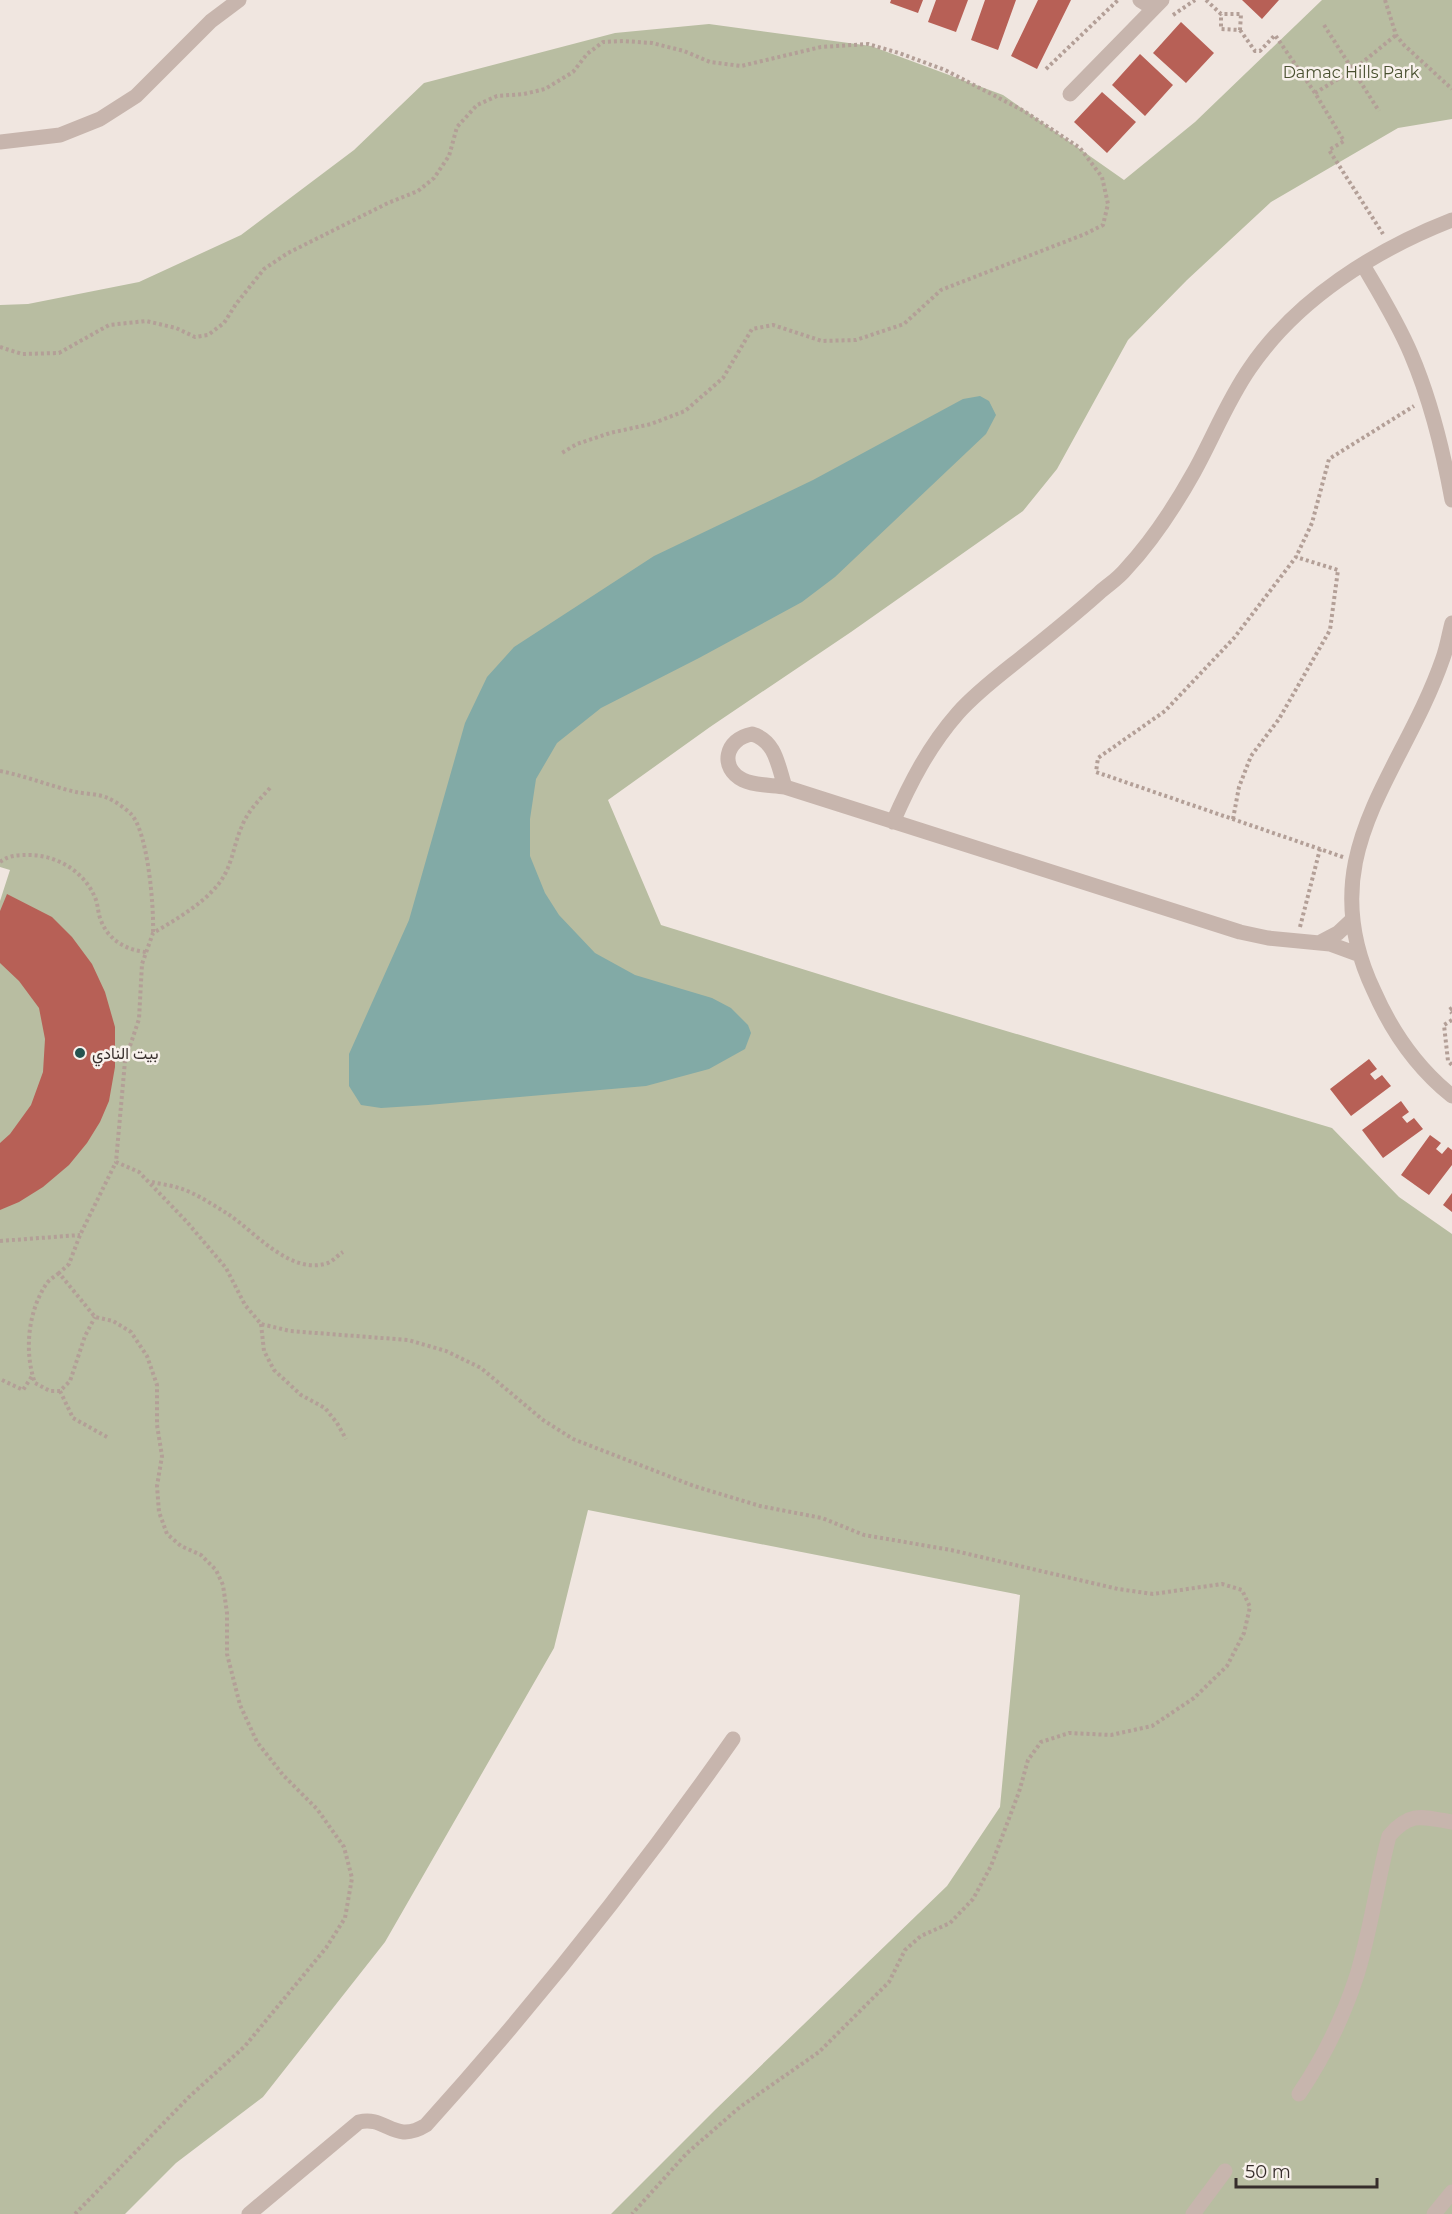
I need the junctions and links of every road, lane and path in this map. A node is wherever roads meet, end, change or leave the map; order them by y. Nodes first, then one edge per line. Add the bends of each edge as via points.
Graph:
1 (239, 0) edge
2 (1118, 0) edge
3 (1206, 0) edge
4 (1385, 0) edge
5 (1152, 3) edge
6 (1221, 14) junction
7 (1324, 25) dead end
8 (1240, 30) junction
9 (1396, 35) junction
10 (1046, 69) dead end
11 (1353, 70) junction
12 (1452, 89) edge
13 (1315, 93) junction
14 (1070, 94) dead end
15 (1379, 111) dead end
16 (0, 142) edge
17 (1452, 220) edge
18 (1393, 248) junction
19 (1363, 265) junction
20 (0, 347) edge
21 (1428, 397) junction
22 (560, 454) dead end
23 (1452, 500) edge
24 (1296, 557) junction
25 (1452, 622) edge
26 (0, 771) edge
27 (785, 787) dead end
28 (270, 788) dead end
29 (1233, 819) junction
30 (893, 822) junction
31 (1320, 849) junction
32 (1355, 861) junction
33 (0, 862) edge
34 (1353, 920) junction
35 (153, 933) junction
36 (1296, 941) junction
37 (1319, 943) junction
38 (146, 952) junction
39 (1360, 955) junction
40 (1452, 1008) edge
41 (1452, 1013) edge
42 (1452, 1020) edge
43 (1452, 1065) edge
44 (1452, 1096) edge
45 (116, 1162) junction
46 (151, 1182) junction
47 (80, 1235) junction
48 (0, 1241) edge
49 (343, 1252) dead end
50 (59, 1273) junction
51 (95, 1317) junction
52 (261, 1324) junction
53 (33, 1375) junction
54 (2, 1380) dead end
55 (60, 1391) junction
56 (107, 1437) dead end
57 (345, 1439) dead end
58 (733, 1739) dead end
59 (1452, 1822) edge
60 (1299, 2094) dead end
61 (1225, 2171) dead end
62 (1452, 2192) edge
63 (75, 2214) edge
64 (249, 2214) edge
65 (632, 2214) edge
66 (1193, 2214) edge
67 (1434, 2214) edge

1 - 16 street via 211,21 136,96 100,119 60,135
2 - 10 path
3 - 6 path
4 - 9 path
5 - 14 street
6 - 8 path via 1221,29
6 - 8 path via 1241,14
7 - 11 path
8 - 13 path via 1255,51 1260,51 1275,35
9 - 11 path
9 - 12 path
11 - 13 path
11 - 15 path
13 - 18 path via 1344,141 1329,150
17 - 18 street
18 - 19 street
19 - 21 street via 1391,311
19 - 30 street via 1322,293 1283,328 1250,368 1194,472 1126,570 958,713 931,747
20 - 22 path via 22,354 59,353 109,325 146,321 195,337 208,335 224,323 264,269 288,253 418,191 434,178 449,156 457,127 477,105 497,96 545,89 573,72 603,42 652,43 710,62 741,66 821,47 868,44 899,52 945,70 1024,111 1080,148 1102,177 1108,204 1103,225 941,290 904,324 856,340 822,342 773,325 752,329 723,378 685,411 578,444
21 - 23 street
21 - 24 path via 1329,459 1312,523
24 - 29 path via 1338,570 1330,630 1279,719 1251,756 1239,786
24 - 29 path via 1234,638 1165,711 1098,758 1096,772
25 - 32 street via 1443,657 1374,803
26 - 35 path via 108,798 132,815 149,870
27 - 30 street
28 - 35 path via 241,826 225,876 201,902
29 - 31 path
30 - 36 street via 1240,932
31 - 32 path
31 - 36 path
32 - 34 street
33 - 38 path via 7,856 39,855 70,867 92,892 111,937 127,948
34 - 37 street
34 - 39 street
35 - 38 path
36 - 37 street
37 - 39 street
38 - 45 path via 139,1019 125,1061
39 - 44 street via 1388,1021 1413,1058
40 - 41 path
42 - 43 path via 1444,1025
45 - 46 path
45 - 47 path
46 - 49 path via 180,1188 206,1201 286,1257 309,1265 329,1263
46 - 52 path via 226,1268 245,1305
47 - 48 path
47 - 50 path via 69,1264
50 - 51 path
50 - 53 path via 46,1284 33,1313 29,1343
51 - 55 path via 70,1381
51 - 63 path via 113,1321 131,1332 147,1356 157,1385 162,1456 157,1486 159,1512 167,1534 201,1555 216,1570 223,1585 227,1654 240,1706 257,1742 317,1809 344,1847 352,1878 345,1918 312,1966 245,2046 189,2097
52 - 57 path via 264,1351 274,1370 301,1395 324,1408 338,1423
52 - 65 path via 290,1331 408,1340 446,1351 481,1368 543,1420 573,1439 694,1486 760,1506 822,1518 864,1535 951,1550 1118,1589 1153,1594 1222,1584 1242,1590 1250,1606 1244,1633 1227,1666 1194,1698 1152,1726 1111,1735 1069,1733 1041,1742 1028,1760 991,1866 973,1899 950,1923 921,1936 905,1950 889,1982 819,2052 740,2107 687,2153
53 - 54 path via 23,1390
53 - 55 path via 35,1383 50,1391
55 - 56 path via 73,1418
58 - 64 street via 582,1944 426,2125 407,2133 373,2121 359,2122
59 - 60 street via 1414,1817 1400,1823 1389,1836 1347,2003 1324,2054
61 - 66 street
62 - 67 street

